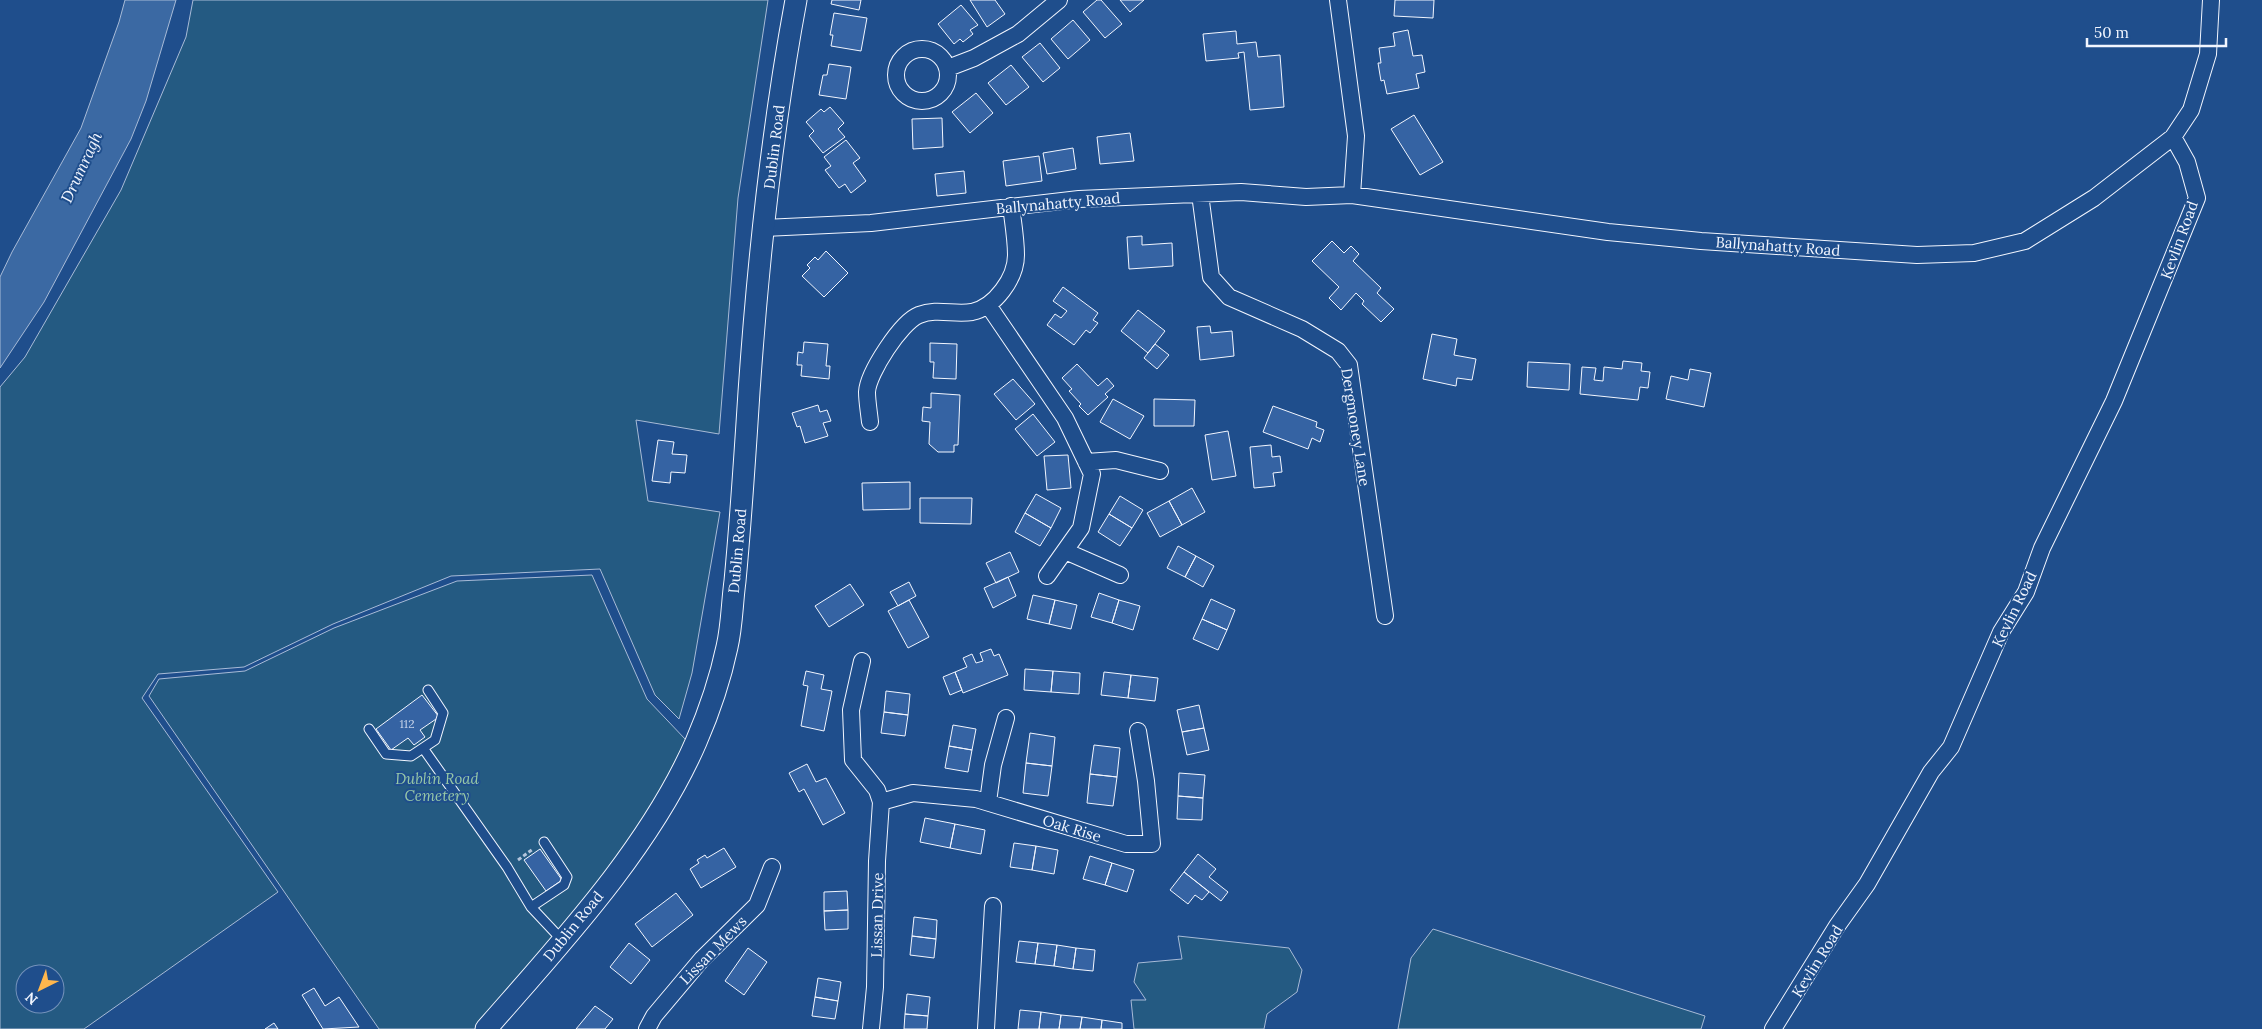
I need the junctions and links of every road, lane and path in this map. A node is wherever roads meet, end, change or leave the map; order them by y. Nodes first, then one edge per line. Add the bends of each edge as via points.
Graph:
1 (796, 0) edge
2 (1059, 0) edge
3 (1338, 0) edge
4 (2211, 0) edge
5 (948, 68) dead end
6 (2173, 137) junction
7 (1200, 194) junction
8 (1352, 195) junction
9 (1011, 206) junction
10 (764, 228) junction
11 (988, 305) junction
12 (870, 422) dead end
13 (1086, 462) junction
14 (1160, 471) dead end
15 (1065, 550) junction
16 (1120, 575) dead end
17 (1047, 576) dead end
18 (1384, 616) dead end
19 (862, 661) dead end
20 (428, 690) dead end
21 (1006, 718) dead end
22 (369, 730) dead end
23 (1138, 731) dead end
24 (423, 748) junction
25 (881, 802) junction
26 (988, 802) junction
27 (544, 842) joint
28 (772, 867) dead end
29 (507, 868) junction
30 (993, 906) dead end
31 (531, 907) junction
32 (562, 940) junction
33 (486, 1029) edge
34 (647, 1029) edge
35 (871, 1029) edge
36 (986, 1029) edge
37 (1773, 1029) edge

1 - 10 street, Dublin Road
2 - 5 street via 1018,34
3 - 8 street via 1356,136
4 - 6 street, Ballynahatty Road via 2208,54 2191,110
6 - 8 street, Ballynahatty Road via 2094,198 2025,241 1974,253 1917,255 1701,241 1608,232
6 - 37 street, Kevlin Road via 2187,162 2197,198 2114,402 2042,548 2026,592 2001,632 1951,747 1931,772 1866,884
7 - 8 street, Ballynahatty Road
7 - 9 street, Ballynahatty Road via 1078,199
7 - 18 street, Dergmoney Lane via 1211,277 1229,297 1302,329 1338,351 1348,365
9 - 10 street, Ballynahatty Road via 871,223
9 - 11 street via 1016,257 1006,289
10 - 32 street, Dublin Road via 728,645 713,698 673,790 646,834
11 - 12 street via 972,312 937,311 919,315 904,325 884,352 867,390
11 - 13 street via 1065,418
13 - 14 street via 1116,460
13 - 15 street via 1092,474 1081,528
15 - 16 street
15 - 17 street
19 - 25 street via 851,710 853,760 877,790
20 - 24 lane via 443,713 435,740
21 - 26 street
22 - 24 lane via 386,754 411,756
23 - 26 street, Oak Rise via 1152,844 1126,844
24 - 29 lane
25 - 26 street, Oak Rise via 913,793
25 - 35 street, Lissan Drive
27 - 29 path
27 - 31 lane via 567,877 564,884
28 - 34 street, Lissan Mews via 757,906 702,959 654,1016
29 - 31 lane
30 - 36 street
31 - 32 lane
32 - 33 street, Dublin Road

